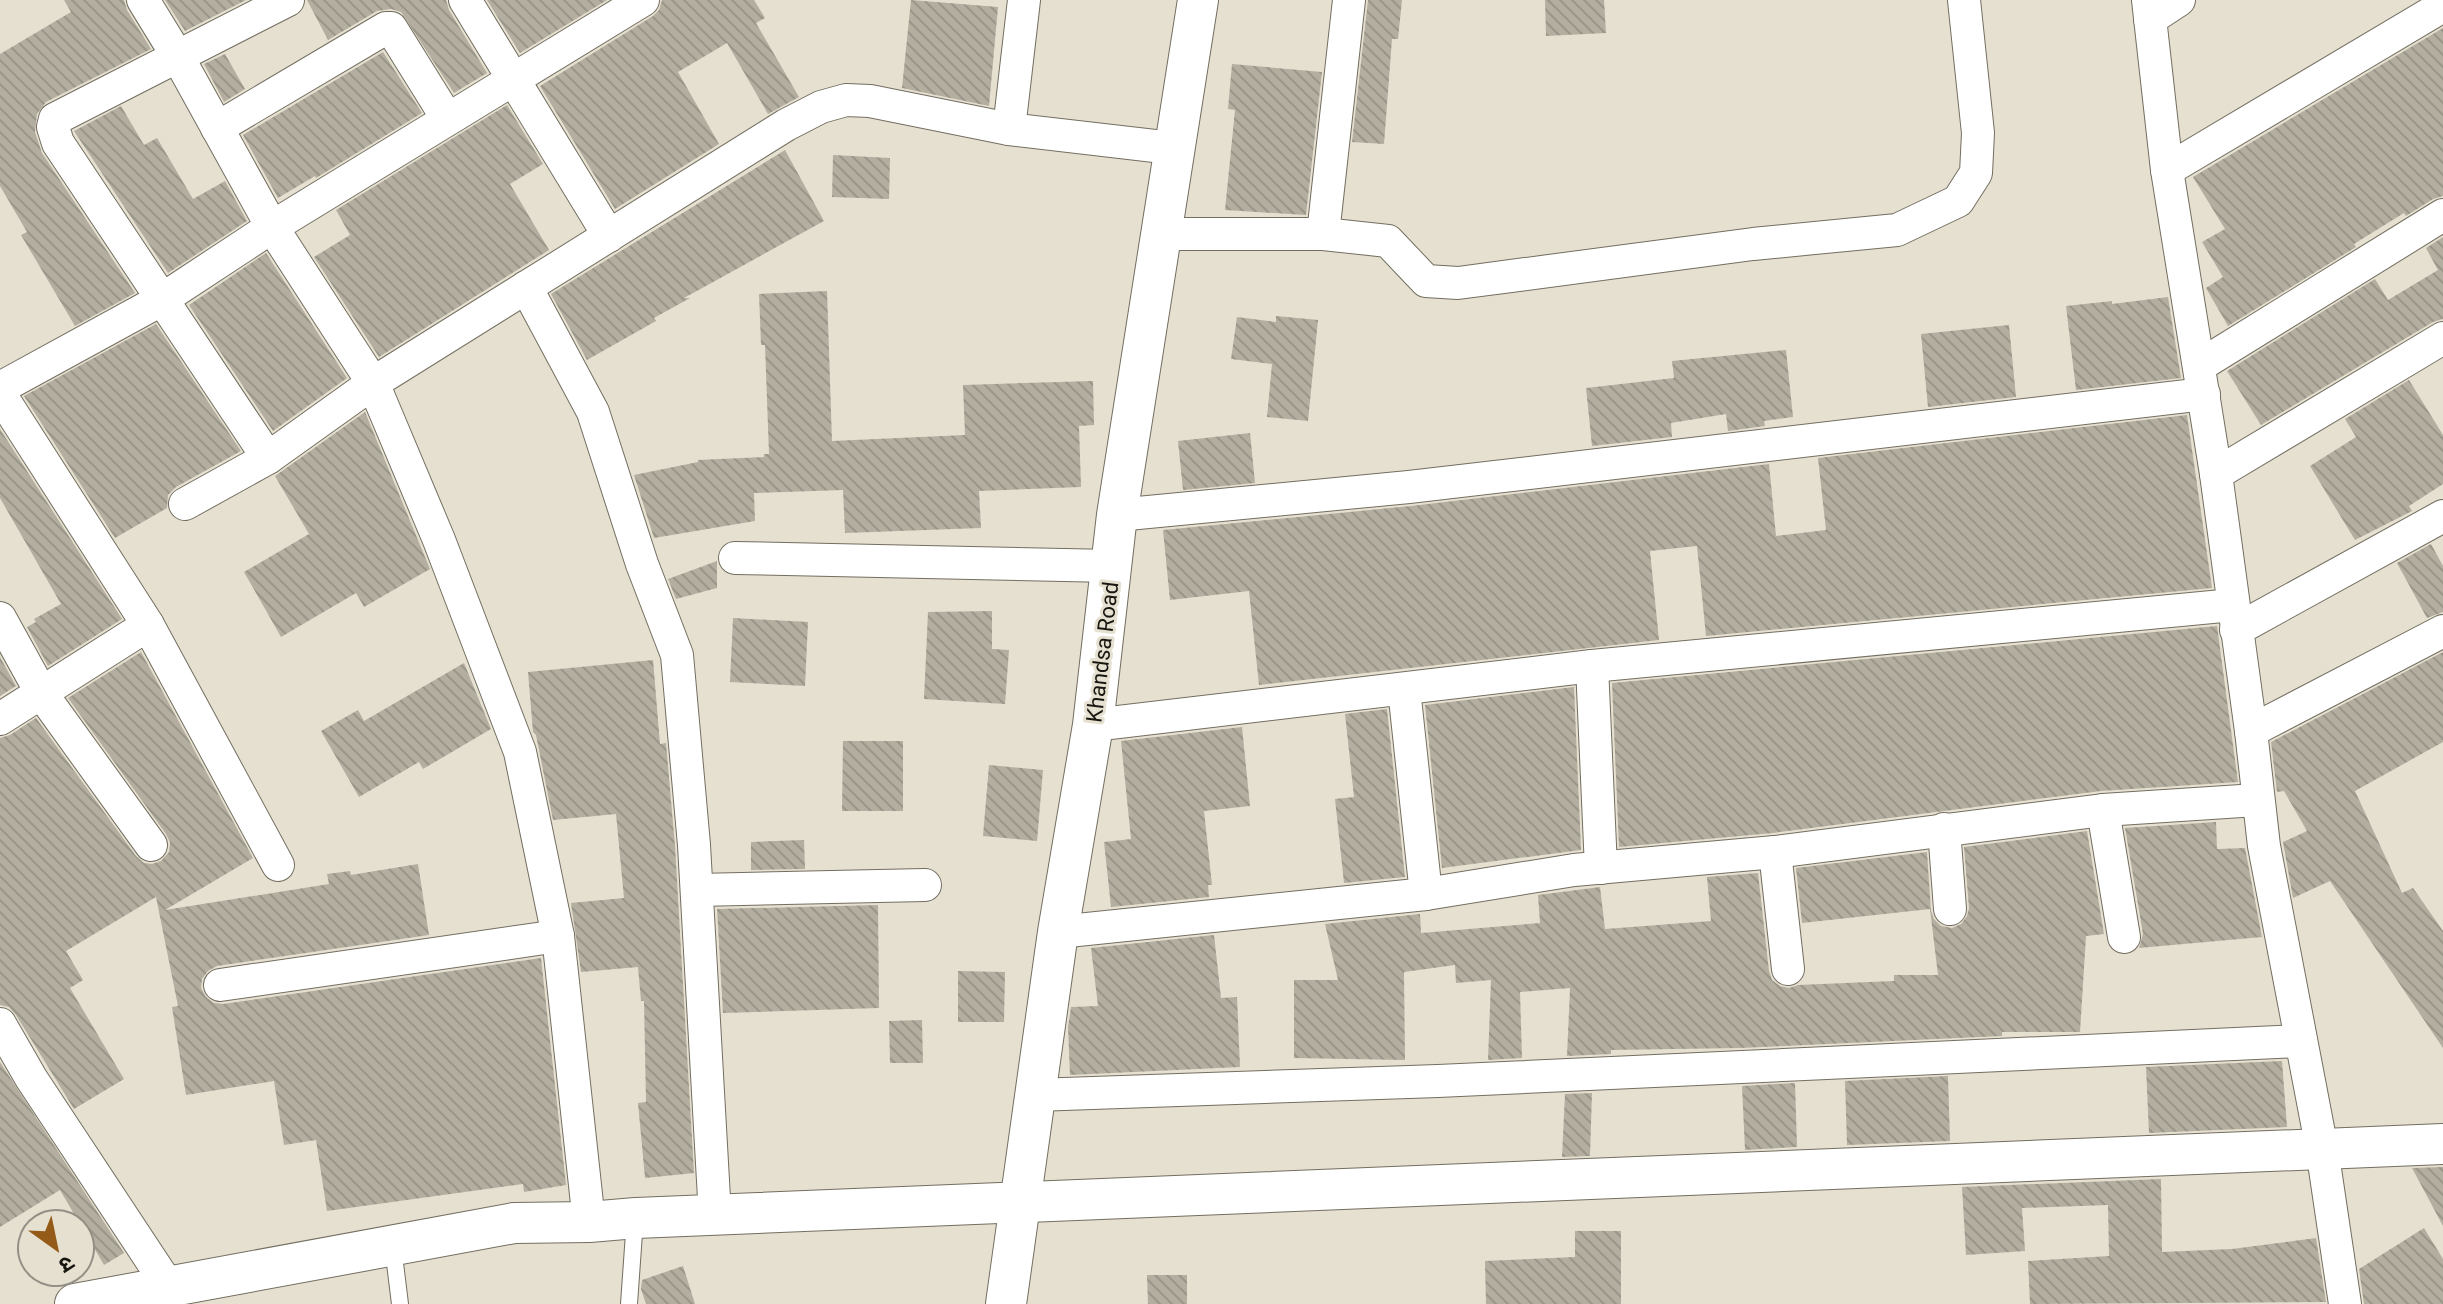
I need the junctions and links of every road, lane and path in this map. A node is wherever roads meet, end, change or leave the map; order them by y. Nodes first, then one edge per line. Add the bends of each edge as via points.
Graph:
1 (143, 0) edge
2 (288, 0) edge
3 (465, 0) edge
4 (643, 0) edge
5 (1024, 0) edge
6 (1198, 0) edge
7 (1349, 0) edge
8 (1964, 0) edge
9 (2179, 0) edge
10 (2443, 6) edge
11 (2149, 10) edge
12 (178, 57) junction
13 (512, 79) junction
14 (447, 118) junction
15 (217, 128) junction
16 (1009, 129) junction
17 (1172, 148) junction
18 (2167, 170) junction
19 (2443, 215) edge
20 (272, 227) junction
21 (1162, 234) junction
22 (1323, 234) junction
23 (609, 236) junction
24 (526, 287) junction
25 (161, 300) junction
26 (2443, 338) edge
27 (2201, 380) junction
28 (373, 383) junction
29 (0, 388) edge
30 (0, 394) edge
31 (268, 458) junction
32 (2216, 474) junction
33 (185, 504) dead end
34 (1117, 515) junction
35 (2443, 516) edge
36 (735, 558) dead end
37 (1112, 566) junction
38 (2235, 617) junction
39 (0, 618) edge
40 (148, 625) junction
41 (2443, 631) edge
42 (1592, 666) junction
43 (1404, 689) junction
44 (42, 694) junction
45 (0, 719) edge
46 (1093, 725) junction
47 (2251, 731) junction
48 (2257, 800) junction
49 (2103, 810) junction
50 (1944, 829) junction
51 (151, 845) dead end
52 (1775, 852) junction
53 (278, 865) dead end
54 (1601, 868) junction
55 (925, 885) dead end
56 (697, 890) junction
57 (1426, 894) junction
58 (1950, 909) dead end
59 (1058, 932) junction
60 (558, 936) junction
61 (2124, 937) dead end
62 (1788, 969) dead end
63 (220, 985) dead end
64 (0, 1024) edge
65 (2301, 1041) junction
66 (1035, 1095) junction
67 (2443, 1144) edge
68 (2322, 1149) junction
69 (1020, 1203) junction
70 (715, 1216) junction
71 (636, 1218) junction
72 (589, 1222) junction
73 (393, 1247) junction
74 (169, 1287) junction
75 (75, 1304) edge
76 (400, 1304) edge
77 (629, 1304) edge
78 (1006, 1304) edge
79 (2345, 1304) edge

1 - 12 street
2 - 12 street
3 - 13 street
4 - 13 street
5 - 16 street
6 - 17 street, Khandsa Road
7 - 22 street
8 - 22 street via 1978,133 1976,173 1958,201 1897,230 1458,283 1426,281 1388,241
9 - 11 street
10 - 18 street
11 - 18 street
12 - 15 street
12 - 25 street via 55,119 53,127 58,143
13 - 14 street
13 - 23 street
14 - 15 street via 397,32 386,28
14 - 20 street
15 - 20 street
16 - 17 street
16 - 23 street via 846,100 786,125
17 - 21 street, Khandsa Road
18 - 27 street
19 - 27 street
20 - 25 street
20 - 28 street
21 - 22 street
21 - 34 street, Khandsa Road
23 - 24 street
24 - 28 street
24 - 56 street via 593,412 677,655
25 - 29 street
25 - 31 street
26 - 32 street
27 - 32 street
27 - 34 street via 1409,487
28 - 31 street
28 - 60 street via 520,752
30 - 40 street
31 - 33 street
32 - 38 street
34 - 37 street, Khandsa Road
35 - 38 street
36 - 37 street
37 - 46 street, Khandsa Road
38 - 42 street
38 - 47 street
39 - 44 street
40 - 44 street
40 - 53 street
41 - 47 street
42 - 43 street
42 - 54 street
43 - 46 street
43 - 57 street
44 - 45 street
44 - 51 street
46 - 59 street, Khandsa Road
47 - 48 street
48 - 49 street
48 - 65 street
49 - 50 street
49 - 61 street
50 - 52 street
50 - 58 street
52 - 54 street
52 - 62 street
54 - 57 street
55 - 56 street
56 - 70 street
57 - 59 street
59 - 66 street, Khandsa Road
60 - 63 street
60 - 72 street
64 - 74 street
65 - 66 street
65 - 68 street
66 - 69 street, Khandsa Road
67 - 68 street
68 - 69 street
68 - 79 street
69 - 70 street
69 - 78 street, Khandsa Road
70 - 71 street
71 - 72 street
71 - 77 lane
72 - 73 street via 514,1223
73 - 74 street
73 - 76 lane
74 - 75 street

